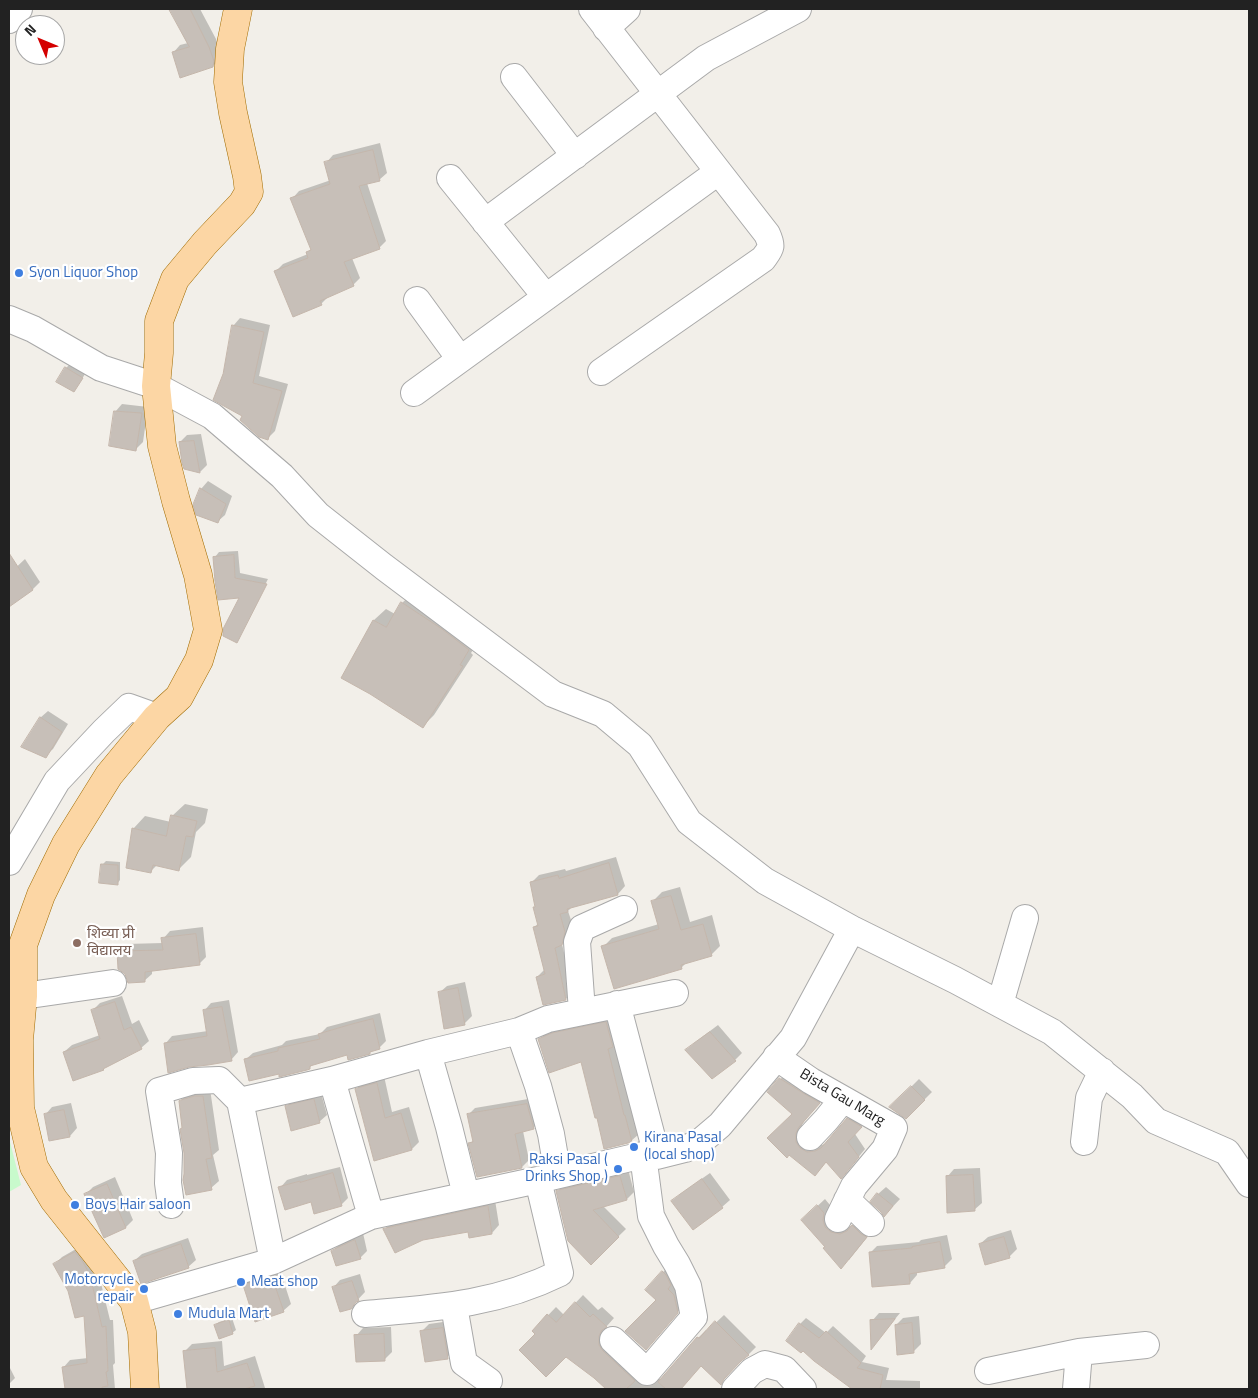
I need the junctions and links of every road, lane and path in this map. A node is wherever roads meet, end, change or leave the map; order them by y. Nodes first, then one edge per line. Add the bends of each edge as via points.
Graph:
1 (19, 9) edge
2 (238, 9) edge
3 (627, 9) edge
4 (798, 9) edge
5 (599, 18) edge
6 (9, 20) edge
7 (514, 77) dead end
8 (658, 94) junction
9 (575, 156) junction
10 (718, 172) junction
11 (450, 178) dead end
12 (485, 222) junction
13 (546, 297) junction
14 (417, 300) dead end
15 (9, 319) edge
16 (460, 359) junction
17 (600, 372) dead end
18 (156, 386) junction
19 (414, 393) dead end
20 (157, 717) junction
21 (16, 832) edge
22 (9, 862) edge
23 (624, 909) dead end
24 (1025, 918) dead end
25 (852, 929) junction
26 (114, 983) dead end
27 (675, 993) dead end
28 (23, 996) junction
29 (618, 1004) junction
30 (1000, 1004) junction
31 (582, 1012) junction
32 (519, 1031) junction
33 (428, 1054) junction
34 (776, 1057) junction
35 (1102, 1071) junction
36 (332, 1080) junction
37 (843, 1099) junction
38 (240, 1101) junction
39 (810, 1137) dead end
40 (1084, 1142) dead end
41 (650, 1156) junction
42 (548, 1177) junction
43 (1249, 1184) edge
44 (466, 1195) junction
45 (171, 1205) dead end
46 (371, 1216) junction
47 (871, 1223) dead end
48 (273, 1261) junction
49 (134, 1301) junction
50 (454, 1306) junction
51 (365, 1314) dead end
52 (613, 1340) dead end
53 (1146, 1345) dead end
54 (1079, 1352) junction
55 (988, 1371) dead end
56 (489, 1381) dead end
57 (144, 1389) edge
58 (735, 1389) edge
59 (803, 1389) edge
60 (1076, 1389) edge

1 - 6 street
2 - 18 main road via 228,82 249,192 175,279 159,320
3 - 5 street
4 - 8 street via 706,58
5 - 8 street
7 - 9 street
8 - 9 street
8 - 10 street
9 - 12 street
10 - 13 street
10 - 17 street via 767,234 770,249 763,258
11 - 12 street
12 - 13 street
13 - 16 street
14 - 16 street
15 - 18 street via 101,368
16 - 19 street
18 - 20 main road via 162,446 198,575 208,630 200,660 179,697
18 - 25 street via 212,416 282,476 318,515 553,694 603,714 640,745 690,822 765,881
20 - 21 street via 128,707 57,781
20 - 28 main road via 109,775 66,844 41,895 23,945
21 - 22 street
23 - 31 street via 582,928 577,942
24 - 30 street
25 - 30 street
25 - 34 street via 793,1038
26 - 28 street
27 - 29 street
28 - 49 main road via 19,1040 20,1108 34,1167 54,1200
29 - 31 street
29 - 41 street
30 - 35 street via 1052,1032
31 - 32 street via 548,1019
32 - 33 street
32 - 42 street via 551,1134
33 - 36 street
33 - 44 street
34 - 37 street, Bista Gau Marg
34 - 41 street via 711,1134 685,1149
35 - 40 street via 1089,1098
35 - 43 street via 1156,1121 1227,1152
36 - 38 street
36 - 46 street
37 - 39 street
37 - 47 street, Bista Gau Marg via 894,1128 886,1150 854,1186 843,1209
38 - 45 street via 219,1080 193,1081 159,1091 169,1153
38 - 48 street
41 - 42 street
41 - 52 street via 651,1216 688,1286 694,1317 647,1372
42 - 44 street
42 - 50 street via 560,1273 510,1294
44 - 46 street
46 - 48 street
48 - 49 street
49 - 57 main road via 142,1332
50 - 51 street
50 - 56 street via 464,1363
53 - 54 street
54 - 55 street
54 - 60 street
58 - 59 street via 752,1371 765,1364 784,1369

